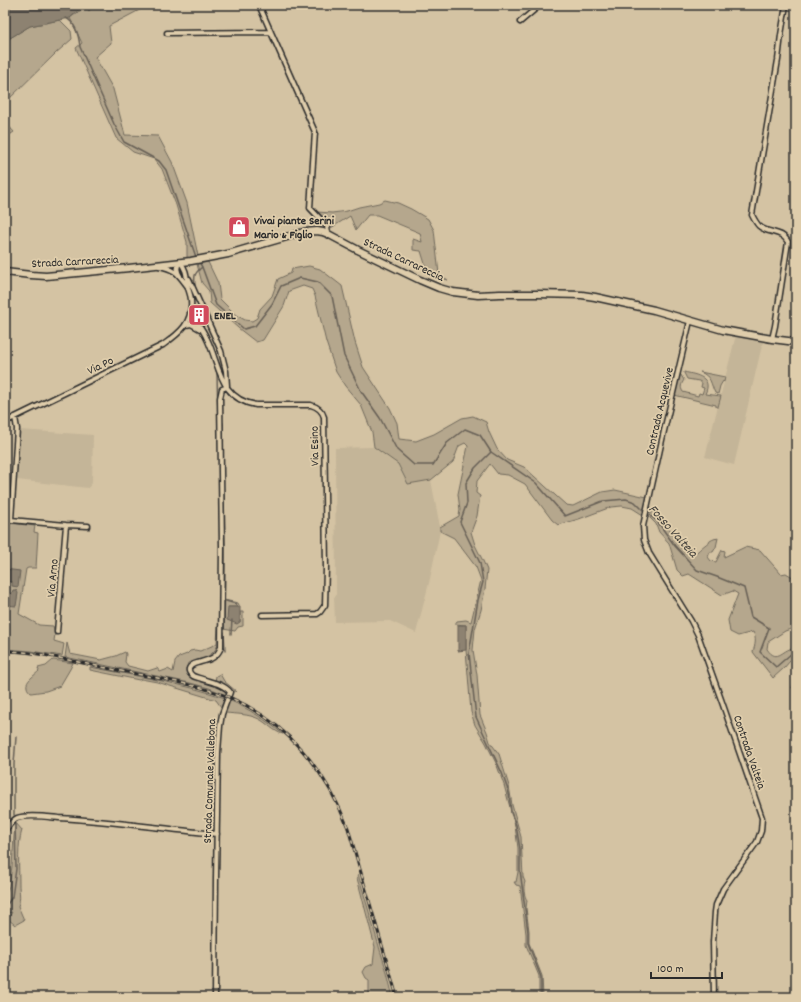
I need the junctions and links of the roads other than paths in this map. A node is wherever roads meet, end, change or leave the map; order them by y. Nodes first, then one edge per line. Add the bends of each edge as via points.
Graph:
1 (259, 5) edge
2 (540, 5) edge
3 (786, 5) edge
4 (520, 22) dead end
5 (271, 32) junction
6 (167, 33) dead end
7 (328, 234) junction
8 (192, 261) junction
9 (180, 262) junction
10 (153, 266) junction
11 (5, 272) edge
12 (186, 273) junction
13 (180, 276) junction
14 (188, 287) junction
15 (202, 310) junction
16 (190, 312) junction
17 (690, 321) junction
18 (186, 325) junction
19 (202, 330) junction
20 (772, 339) junction
21 (796, 342) edge
22 (227, 387) junction
23 (15, 417) junction
24 (5, 422) edge
25 (645, 518) joint
26 (11, 520) junction
27 (5, 521) edge
28 (66, 525) junction
29 (88, 526) dead end
30 (262, 615) dead end
31 (57, 632) dead end
32 (5, 831) edge
33 (217, 834) junction
34 (215, 997) edge
35 (714, 997) edge

1 - 5 street
2 - 4 street
3 - 20 street via 752,215 759,226 783,235 788,242
5 - 6 street
5 - 7 street via 314,132 310,208 327,226
7 - 8 main road, Strada Carrareccia via 317,231 304,232 228,254
7 - 17 main road, Strada Carrareccia via 420,280 453,292 478,295 582,295 654,310
8 - 9 main road, Strada Carrareccia
8 - 12 street
9 - 10 main road, Strada Carrareccia
9 - 12 street
9 - 13 street via 177,270
10 - 11 main road, Strada Carrareccia via 46,276
10 - 13 street via 170,269
12 - 14 street
12 - 15 street
13 - 14 street
14 - 16 street
15 - 16 street via 196,308
15 - 22 street via 221,351
16 - 18 street, Via Po
16 - 19 street
17 - 20 main road, Strada Carrareccia via 730,332
17 - 25 street, Contrada Acquevive
18 - 19 street via 191,324
18 - 23 street, Via Po via 163,345
19 - 22 street
20 - 21 main road, Strada Carrareccia
22 - 30 street, Via Esino via 238,399 248,404 311,405 321,410 324,417 325,604 317,614
22 - 33 street, Strada Comunale Vallebona via 222,389 220,398 221,647 216,656 189,668 192,675 230,692 223,708 220,726
23 - 24 street, Via Po
23 - 26 street via 17,429
25 - 35 street, Contrada Valteia via 644,540 649,553 698,635 762,818 762,831 757,842 723,889 716,905 713,942
26 - 27 street
26 - 28 street
28 - 29 street
28 - 31 street, Via Arno
32 - 33 street via 14,819 41,817
33 - 34 street, Strada Comunale Vallebona

